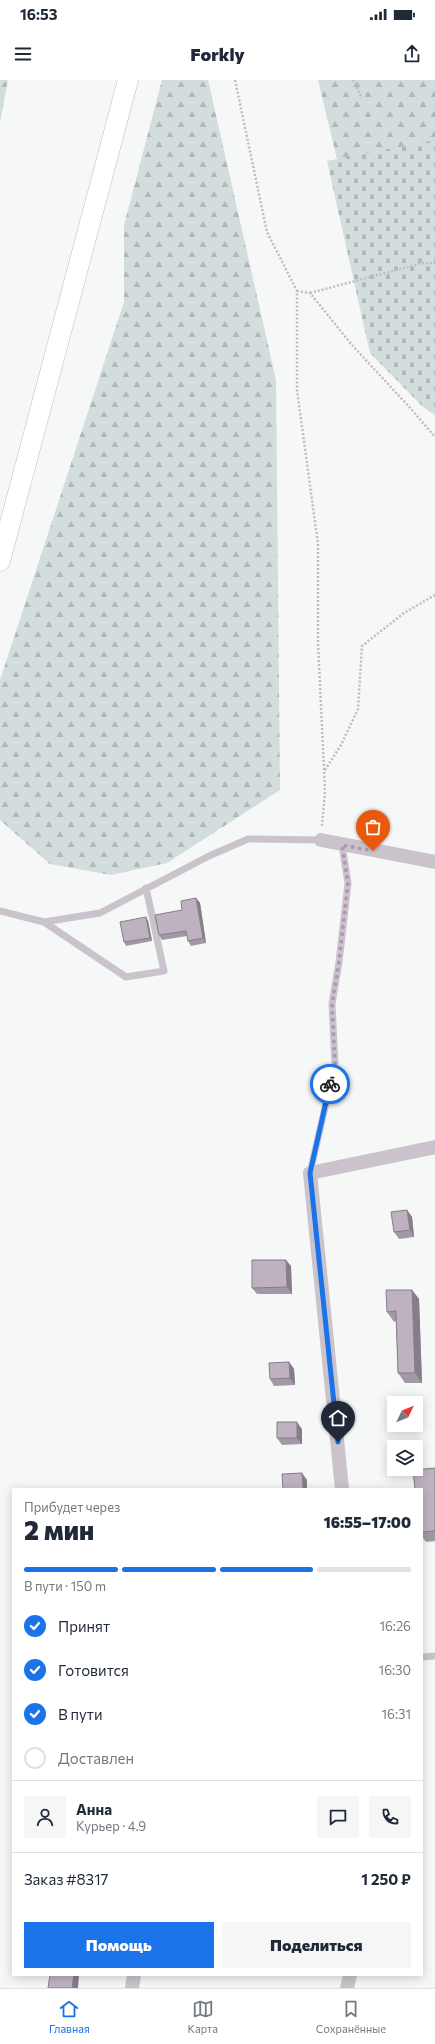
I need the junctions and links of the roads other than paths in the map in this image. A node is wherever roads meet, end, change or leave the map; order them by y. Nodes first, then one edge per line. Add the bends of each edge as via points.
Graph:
1 (128, 80) edge
2 (0, 561) edge
3 (321, 840) joint
4 (342, 845) junction
5 (435, 862) edge
6 (146, 888) junction
7 (0, 911) edge
8 (44, 922) junction
9 (435, 1147) edge
10 (310, 1173) junction
11 (342, 1488) edge
12 (423, 1656) edge
13 (435, 1656) edge
14 (134, 1976) edge
15 (350, 1976) edge
16 (132, 1988) edge
17 (348, 1988) edge

1 - 2 main road
3 - 4 street
3 - 6 lane via 248,839
4 - 5 street
4 - 10 lane via 348,883 332,1004 335,1064
6 - 8 lane via 100,913
6 - 8 lane via 164,971 126,976
7 - 8 lane
9 - 10 street
10 - 11 street
12 - 13 lane
14 - 16 street
15 - 17 street

